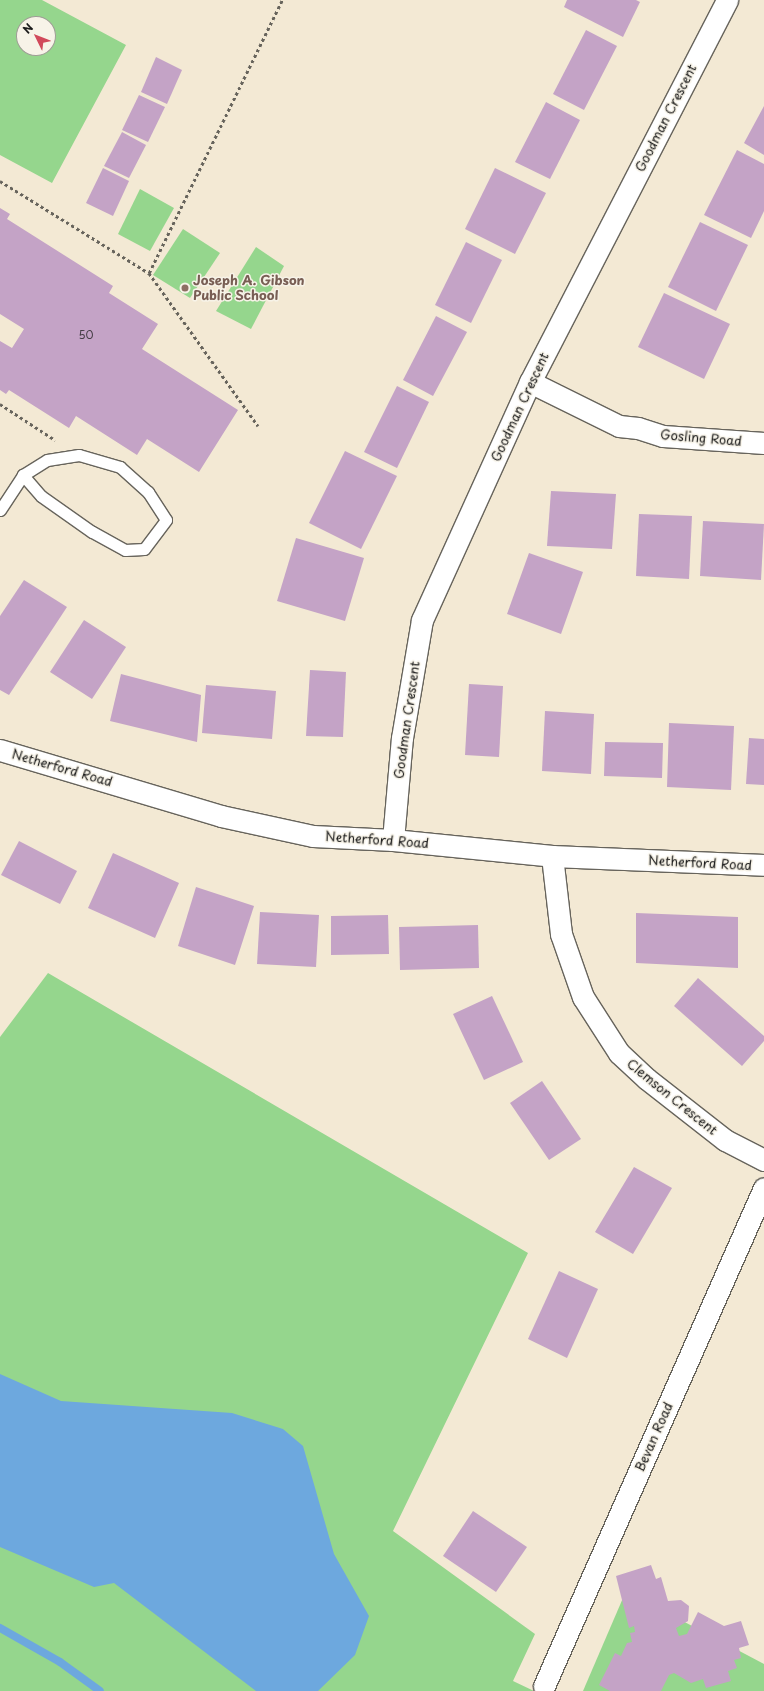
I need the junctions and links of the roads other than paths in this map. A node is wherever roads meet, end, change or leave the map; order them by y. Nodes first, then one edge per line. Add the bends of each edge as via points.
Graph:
1 (727, 0) edge
2 (530, 382) junction
3 (764, 443) edge
4 (23, 475) junction
5 (0, 510) edge
6 (0, 750) edge
7 (393, 840) junction
8 (552, 856) junction
9 (764, 865) edge
10 (764, 1160) edge
11 (764, 1188) edge
12 (544, 1686) dead end

1 - 2 street, Goodman Crescent
2 - 3 street, Gosling Road via 619,426 638,428 662,436
2 - 7 street, Goodman Crescent via 422,620 402,738
4 - 4 lane via 41,496 92,532 125,550 144,549 166,520 148,492 120,467 78,455 47,460
4 - 5 lane
6 - 7 street, Netherford Road via 222,816 313,836
7 - 8 street, Netherford Road
8 - 9 street, Netherford Road
8 - 10 street, Clemson Crescent via 561,934 583,997 619,1053 647,1079 725,1140
11 - 12 street, Bevan Road

